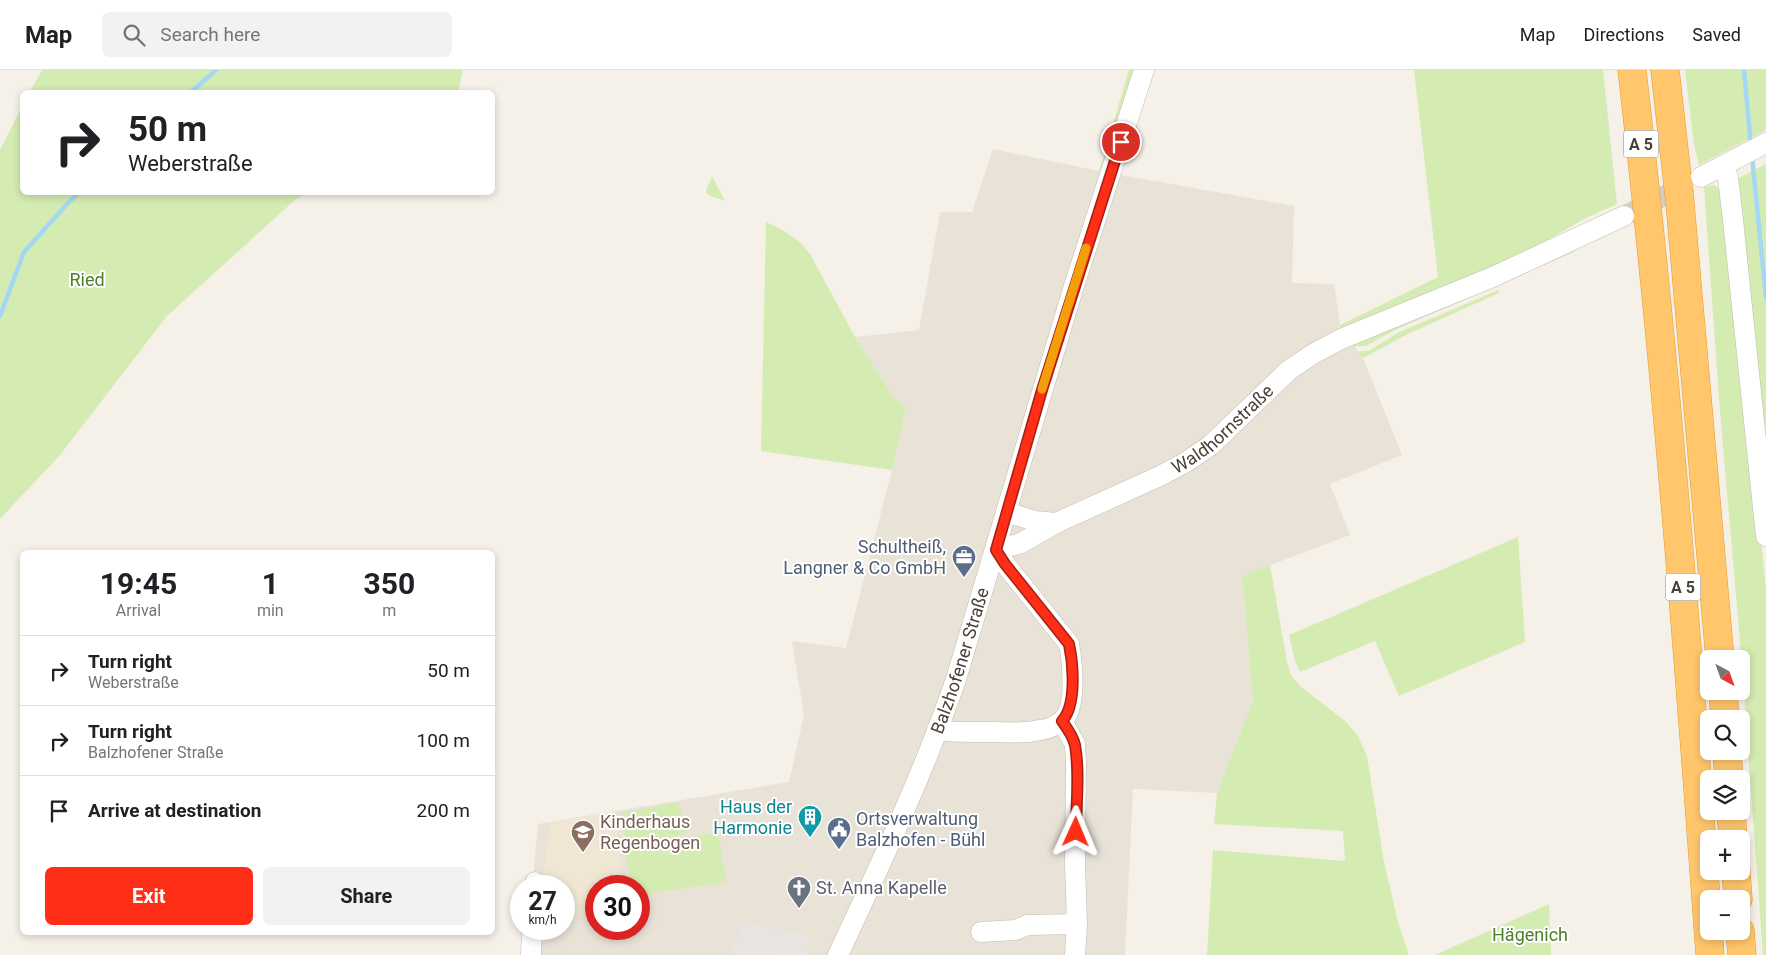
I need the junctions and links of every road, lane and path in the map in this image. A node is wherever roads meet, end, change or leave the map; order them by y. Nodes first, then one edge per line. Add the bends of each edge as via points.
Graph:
1 (1144, 70) edge
2 (1632, 70) edge
3 (1664, 70) edge
4 (1766, 143) edge
5 (1731, 162) junction
6 (1701, 178) tunnel mouth
7 (1624, 216) tunnel mouth
8 (1006, 512) junction
9 (1056, 523) junction
10 (1766, 536) edge
11 (996, 550) junction
12 (1719, 650) edge
13 (1062, 721) junction
14 (937, 730) junction
15 (1077, 924) junction
16 (981, 932) dead end
17 (532, 940) edge
18 (1741, 940) edge
19 (531, 955) edge
20 (838, 955) edge
21 (1075, 955) edge
22 (1710, 955) edge
23 (1742, 955) edge

1 - 8 street, Balzhofener Straße via 1073,288
2 - 22 highway, A 5 via 1686,617
3 - 12 highway, A 5 via 1680,203
4 - 5 street
5 - 6 street
5 - 10 street via 1728,178
7 - 9 street, Waldhornstraße via 1496,276 1341,339 1299,363 1211,446 1162,475
8 - 9 street
8 - 11 street, Balzhofener Straße
9 - 11 street, Waldhornstraße via 1021,543
11 - 13 street via 1069,644 1072,689 1068,712
11 - 14 street, Balzhofener Straße
13 - 14 street via 1039,731
13 - 15 street via 1075,744
14 - 20 street, Balzhofener Straße
15 - 16 street via 1027,925 1016,930
15 - 21 street
17 - 19 street
18 - 23 highway

